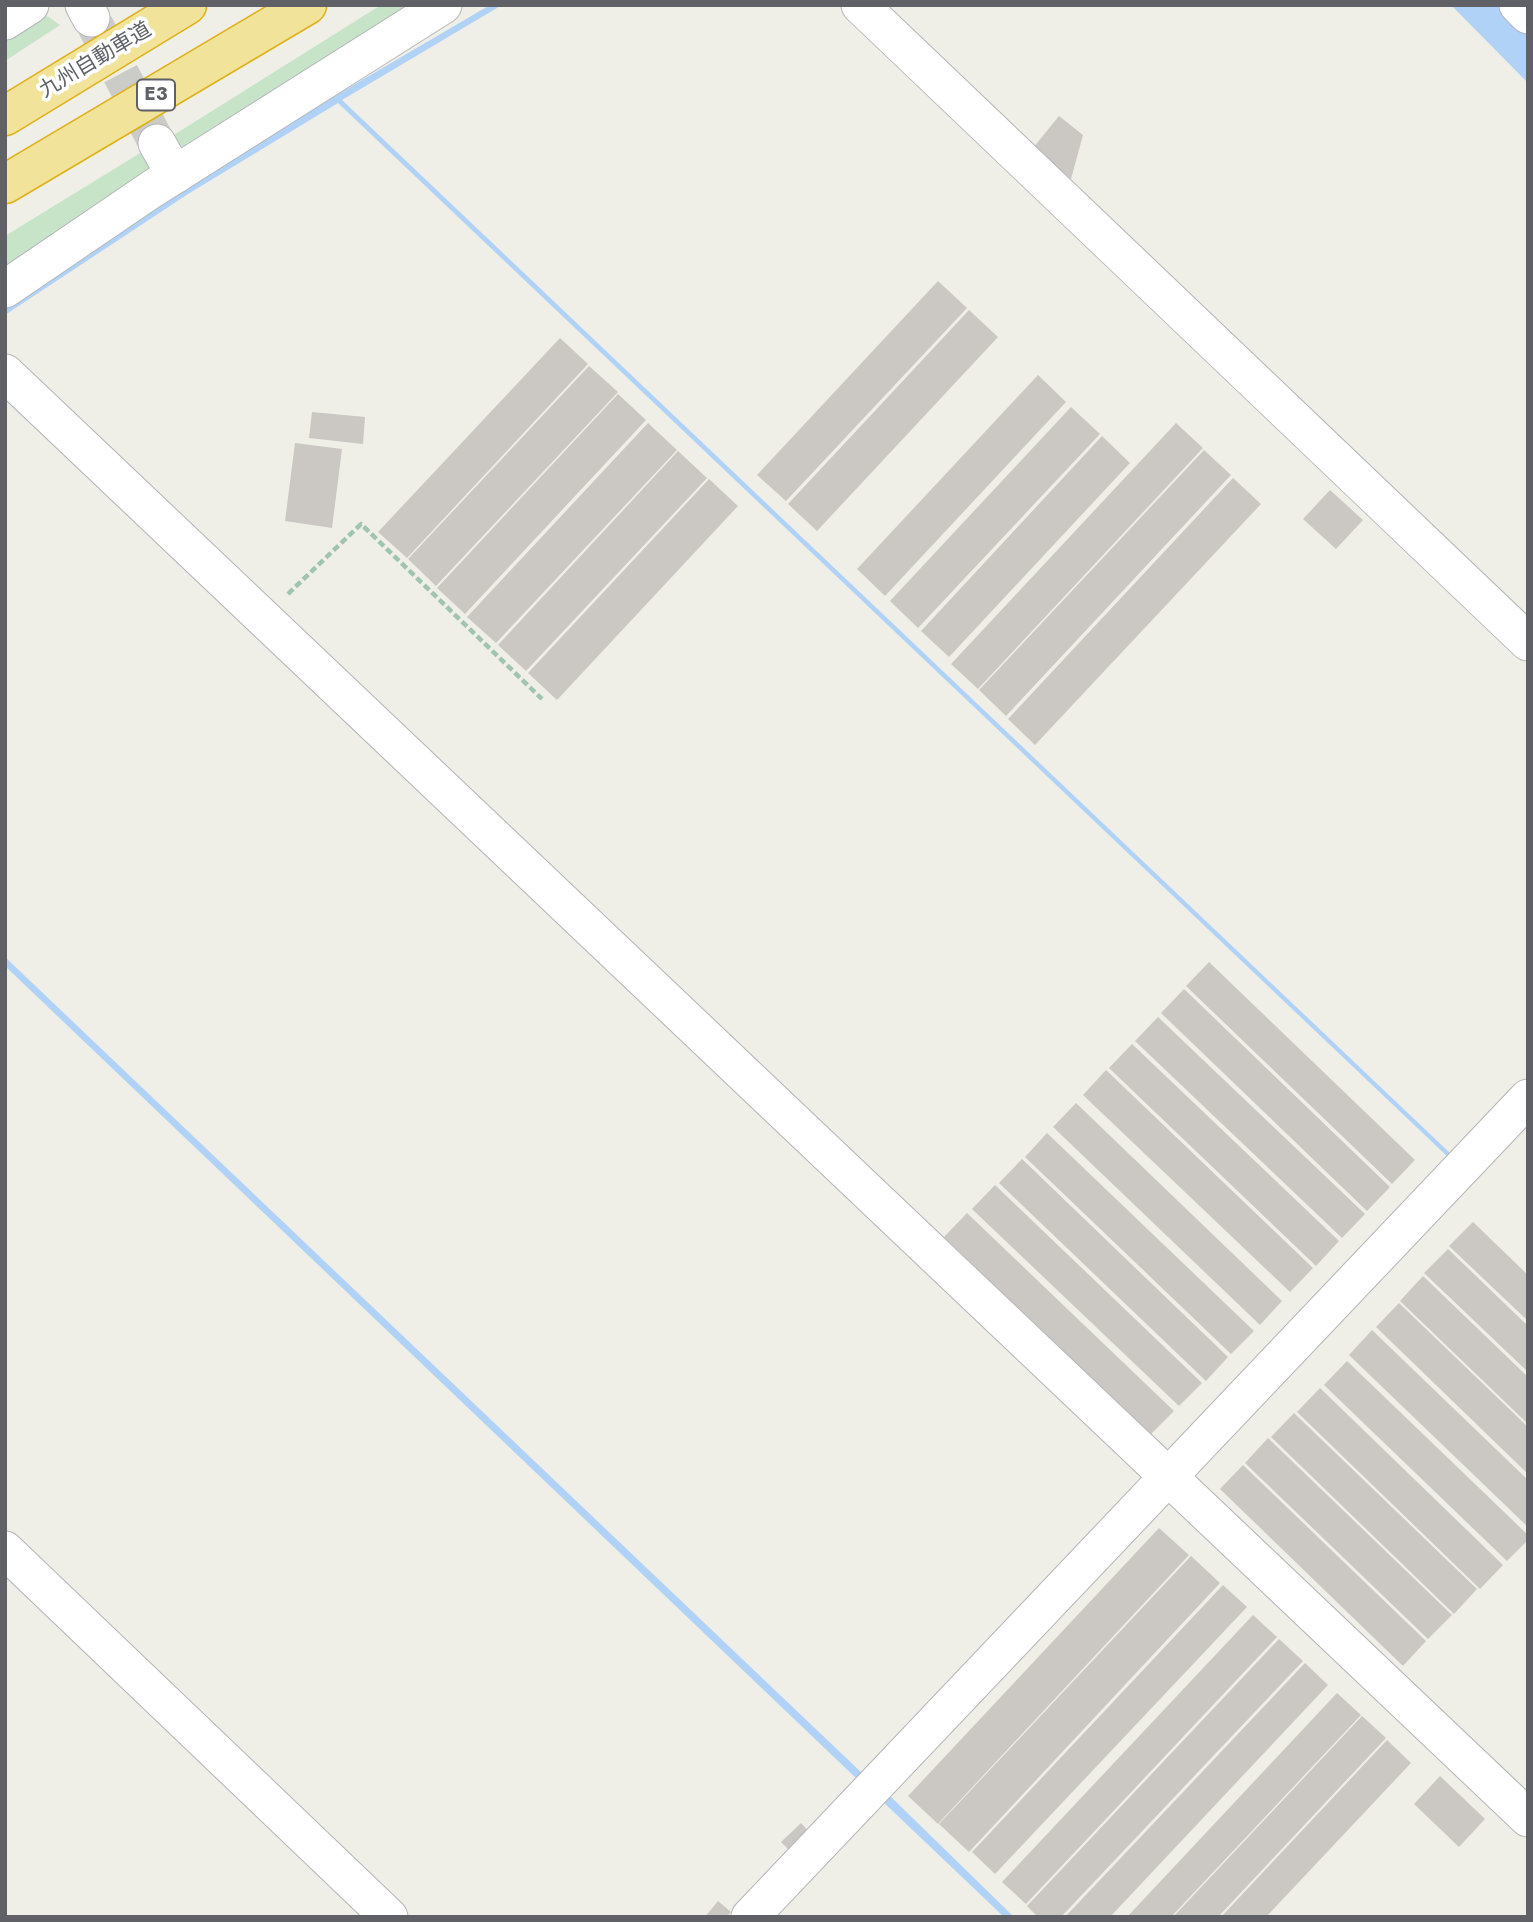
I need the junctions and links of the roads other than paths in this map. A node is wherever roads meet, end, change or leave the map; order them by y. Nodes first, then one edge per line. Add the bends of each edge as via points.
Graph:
1 (30, 5) edge
2 (187, 5) edge
3 (307, 5) edge
4 (443, 5) edge
5 (860, 5) edge
6 (1518, 5) edge
7 (1528, 15) edge
8 (5, 21) edge
9 (5, 116) edge
10 (157, 143) tunnel mouth
11 (175, 175) junction
12 (5, 184) edge
13 (5, 289) edge
14 (5, 373) edge
15 (1528, 642) edge
16 (1528, 1098) edge
17 (1168, 1476) junction
18 (5, 1550) edge
19 (1528, 1818) edge
20 (389, 1917) edge
21 (750, 1917) edge

1 - 8 street
2 - 9 highway, 九州自動車道
3 - 12 highway, E3
4 - 11 street
5 - 15 street
6 - 7 street
10 - 11 street
11 - 13 street
14 - 17 street
16 - 17 street
17 - 19 street
17 - 21 street
18 - 20 street

